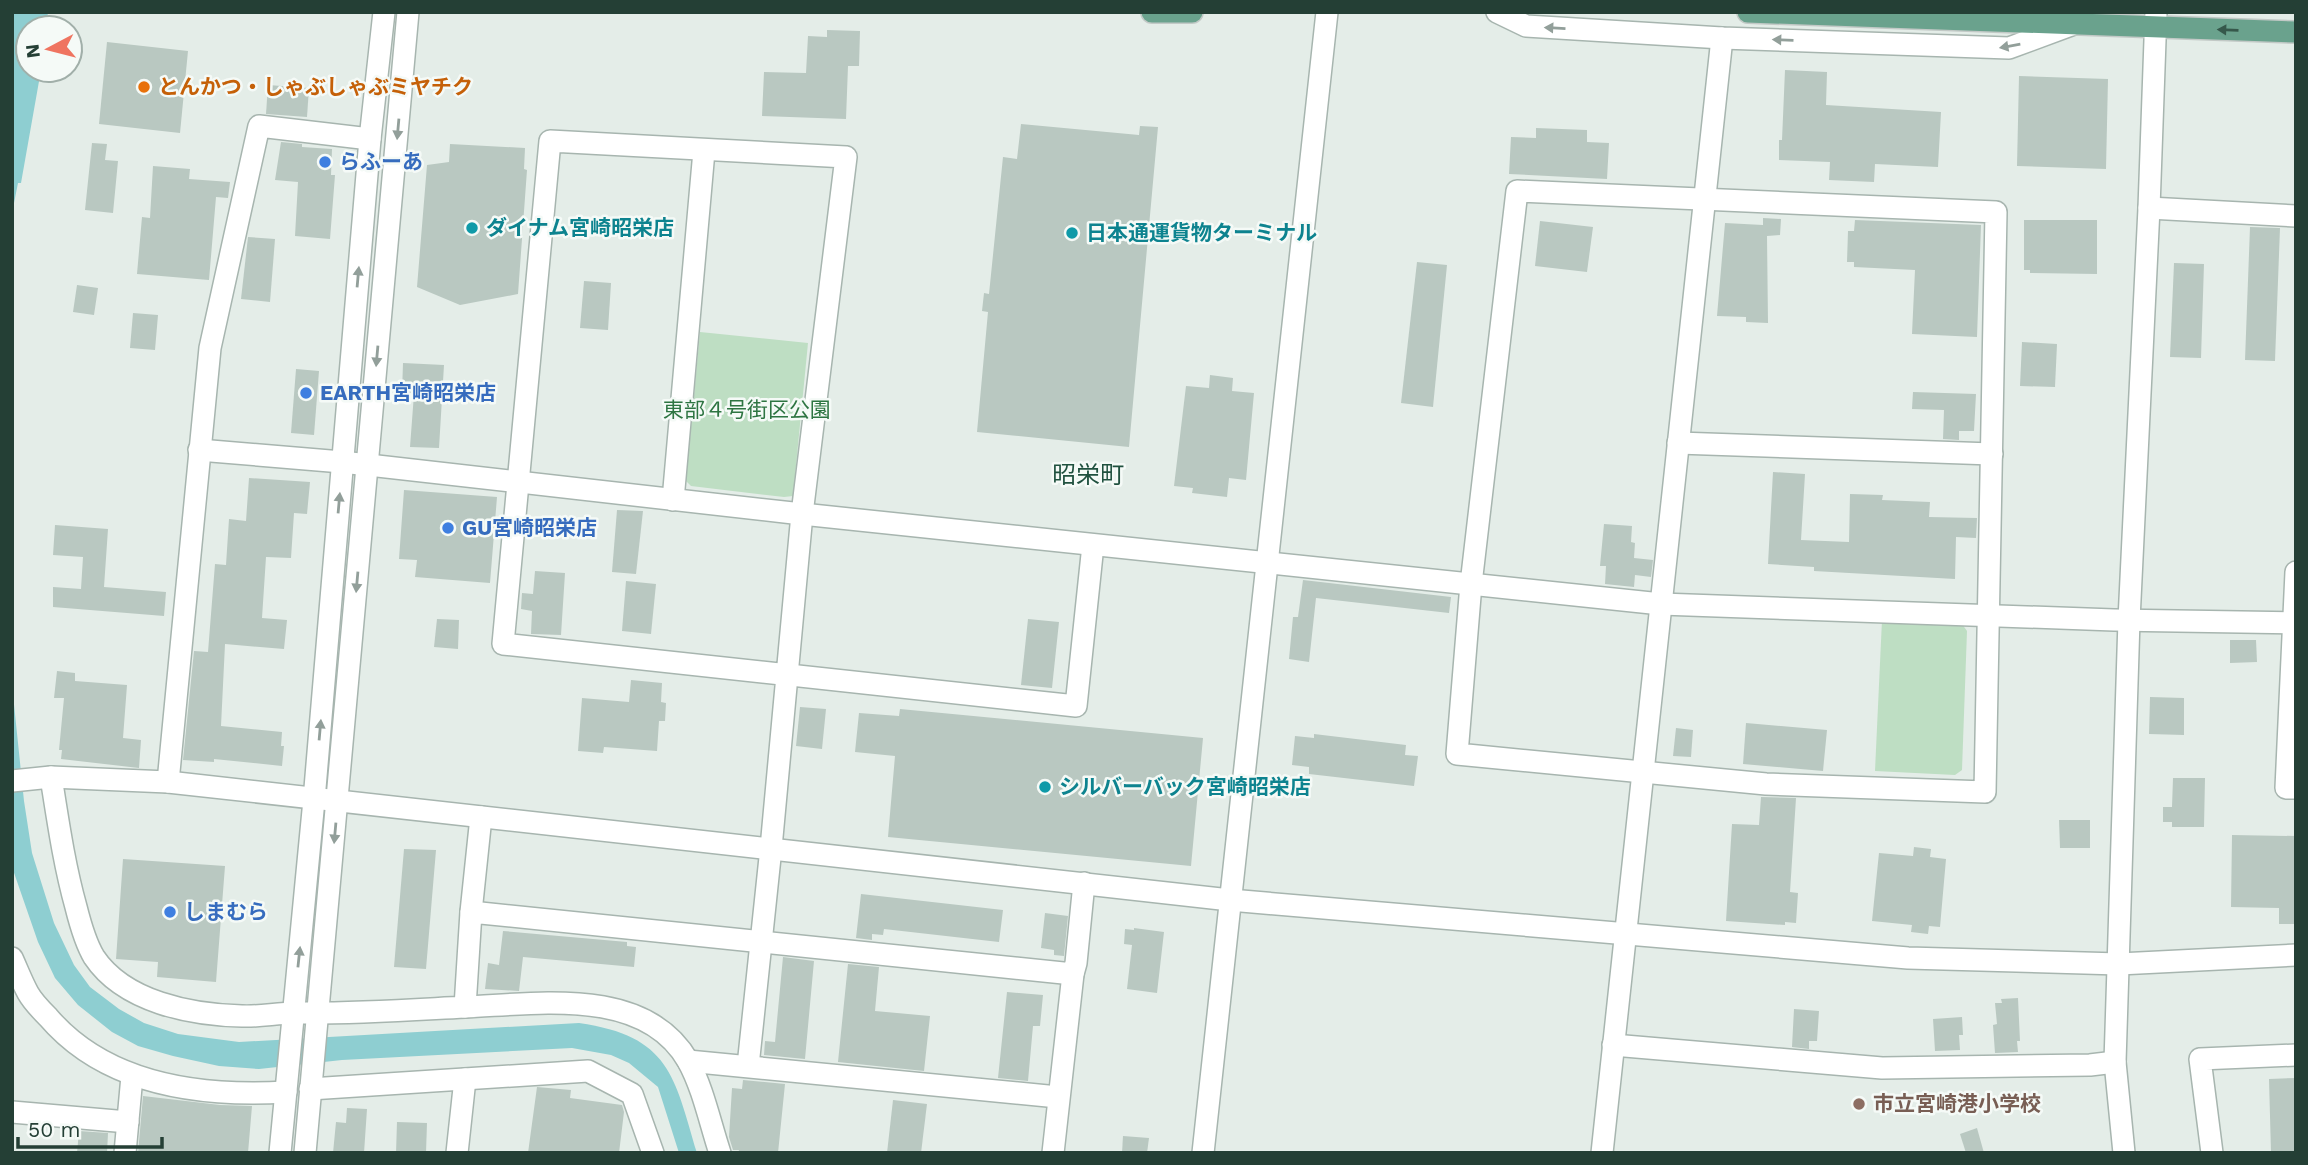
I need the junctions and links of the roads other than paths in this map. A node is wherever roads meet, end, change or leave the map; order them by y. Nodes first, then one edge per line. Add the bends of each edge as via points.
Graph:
1 (384, 12) edge
2 (408, 12) edge
3 (1152, 12) edge
4 (1192, 12) edge
5 (1327, 12) edge
6 (1497, 12) edge
7 (1748, 12) edge
8 (2156, 20) edge
9 (2074, 24) junction
10 (2296, 32) edge
11 (1722, 38) junction
12 (370, 139) junction
13 (704, 151) junction
14 (1704, 201) junction
15 (2149, 208) junction
16 (2296, 216) edge
17 (1678, 443) junction
18 (199, 450) junction
19 (1992, 454) junction
20 (342, 462) junction
21 (367, 465) junction
22 (519, 482) junction
23 (673, 500) junction
24 (802, 514) junction
25 (1093, 545) junction
26 (1268, 563) junction
27 (2296, 572) edge
28 (1471, 584) junction
29 (1661, 604) junction
30 (1989, 615) junction
31 (2129, 620) junction
32 (2295, 623) edge
33 (788, 675) junction
34 (1643, 773) junction
35 (51, 777) junction
36 (20, 781) edge
37 (168, 782) junction
38 (2296, 788) edge
39 (314, 800) junction
40 (338, 803) junction
41 (481, 817) junction
42 (771, 848) junction
43 (1083, 883) junction
44 (1230, 900) junction
45 (471, 912) junction
46 (1625, 932) junction
47 (761, 943) junction
48 (2296, 955) edge
49 (12, 958) edge
50 (2119, 964) junction
51 (1073, 974) junction
52 (465, 1007) junction
53 (293, 1019) junction
54 (318, 1020) junction
55 (1614, 1045) junction
56 (2296, 1055) edge
57 (688, 1061) junction
58 (2115, 1062) junction
59 (748, 1066) junction
60 (132, 1076) junction
61 (466, 1079) junction
62 (311, 1084) junction
63 (287, 1085) junction
64 (1058, 1097) junction
65 (12, 1112) edge
66 (128, 1122) junction
67 (125, 1153) edge
68 (280, 1153) edge
69 (305, 1153) edge
70 (457, 1153) edge
71 (653, 1153) edge
72 (720, 1153) edge
73 (1054, 1153) edge
74 (1203, 1153) edge
75 (1602, 1153) edge
76 (2124, 1153) edge
77 (2212, 1153) edge

1 - 12 street
2 -> 21 street
3 - 4 main road
5 - 26 street
11 -> 6 street via 1527,26
7 - 9 main road
8 - 9 main road
10 -> 8 main road
8 - 15 street
9 -> 11 street via 2010,48
11 - 14 street
12 - 18 street via 259,126 210,348
20 -> 12 street
13 - 22 street via 550,141
13 - 23 street
13 - 24 street via 846,157
14 - 17 street
14 - 19 street via 1996,212
14 - 28 street via 1517,191
15 - 16 street
15 - 31 street
17 - 19 street
17 - 29 street
18 - 20 street
18 - 37 street
19 - 30 street
20 - 21 street
39 -> 20 street
21 - 22 street
21 -> 40 street
22 - 23 street
22 - 33 street via 503,644
23 - 24 street
24 - 25 street
24 - 33 street
25 - 26 street
25 - 33 street via 1076,706
26 - 28 street
26 - 44 street
27 - 32 street
28 - 29 street
28 - 34 street via 1457,754
29 - 30 street
29 - 34 street
30 - 31 street
30 - 34 street via 1985,792 1766,784
31 - 32 street
31 - 50 street
32 - 38 street via 2286,788
33 - 42 street
34 - 46 street
35 - 36 street
35 - 37 street
35 - 53 street via 66,872 81,926 93,955 107,973 143,997 188,1010
37 - 39 street
39 - 40 street
53 -> 39 street
40 - 41 street
40 -> 54 street
41 - 42 street
41 - 45 street
42 - 43 street
42 - 47 street
43 - 44 street
43 - 51 street
44 - 46 street
44 - 74 street
45 - 47 street
45 - 52 street
46 - 50 street via 1908,958
46 - 55 street
47 - 51 street
47 - 59 street
48 - 50 street
49 - 60 street via 28,994 64,1035 100,1061
50 - 58 street
51 - 64 street
52 - 54 street
52 - 57 street via 568,1003 621,1010 669,1035
53 - 54 street
53 - 63 street
54 - 62 street
55 - 58 street via 1882,1068
55 - 75 street
56 - 77 street via 2200,1059
57 - 59 street
57 - 72 street
58 - 76 street
59 - 64 street
60 - 63 street via 213,1092
60 - 66 street
61 - 62 street
61 - 70 street
61 - 71 street via 588,1071 632,1094
62 - 69 street
63 - 68 street
64 - 73 street
65 - 66 street
66 - 67 street

